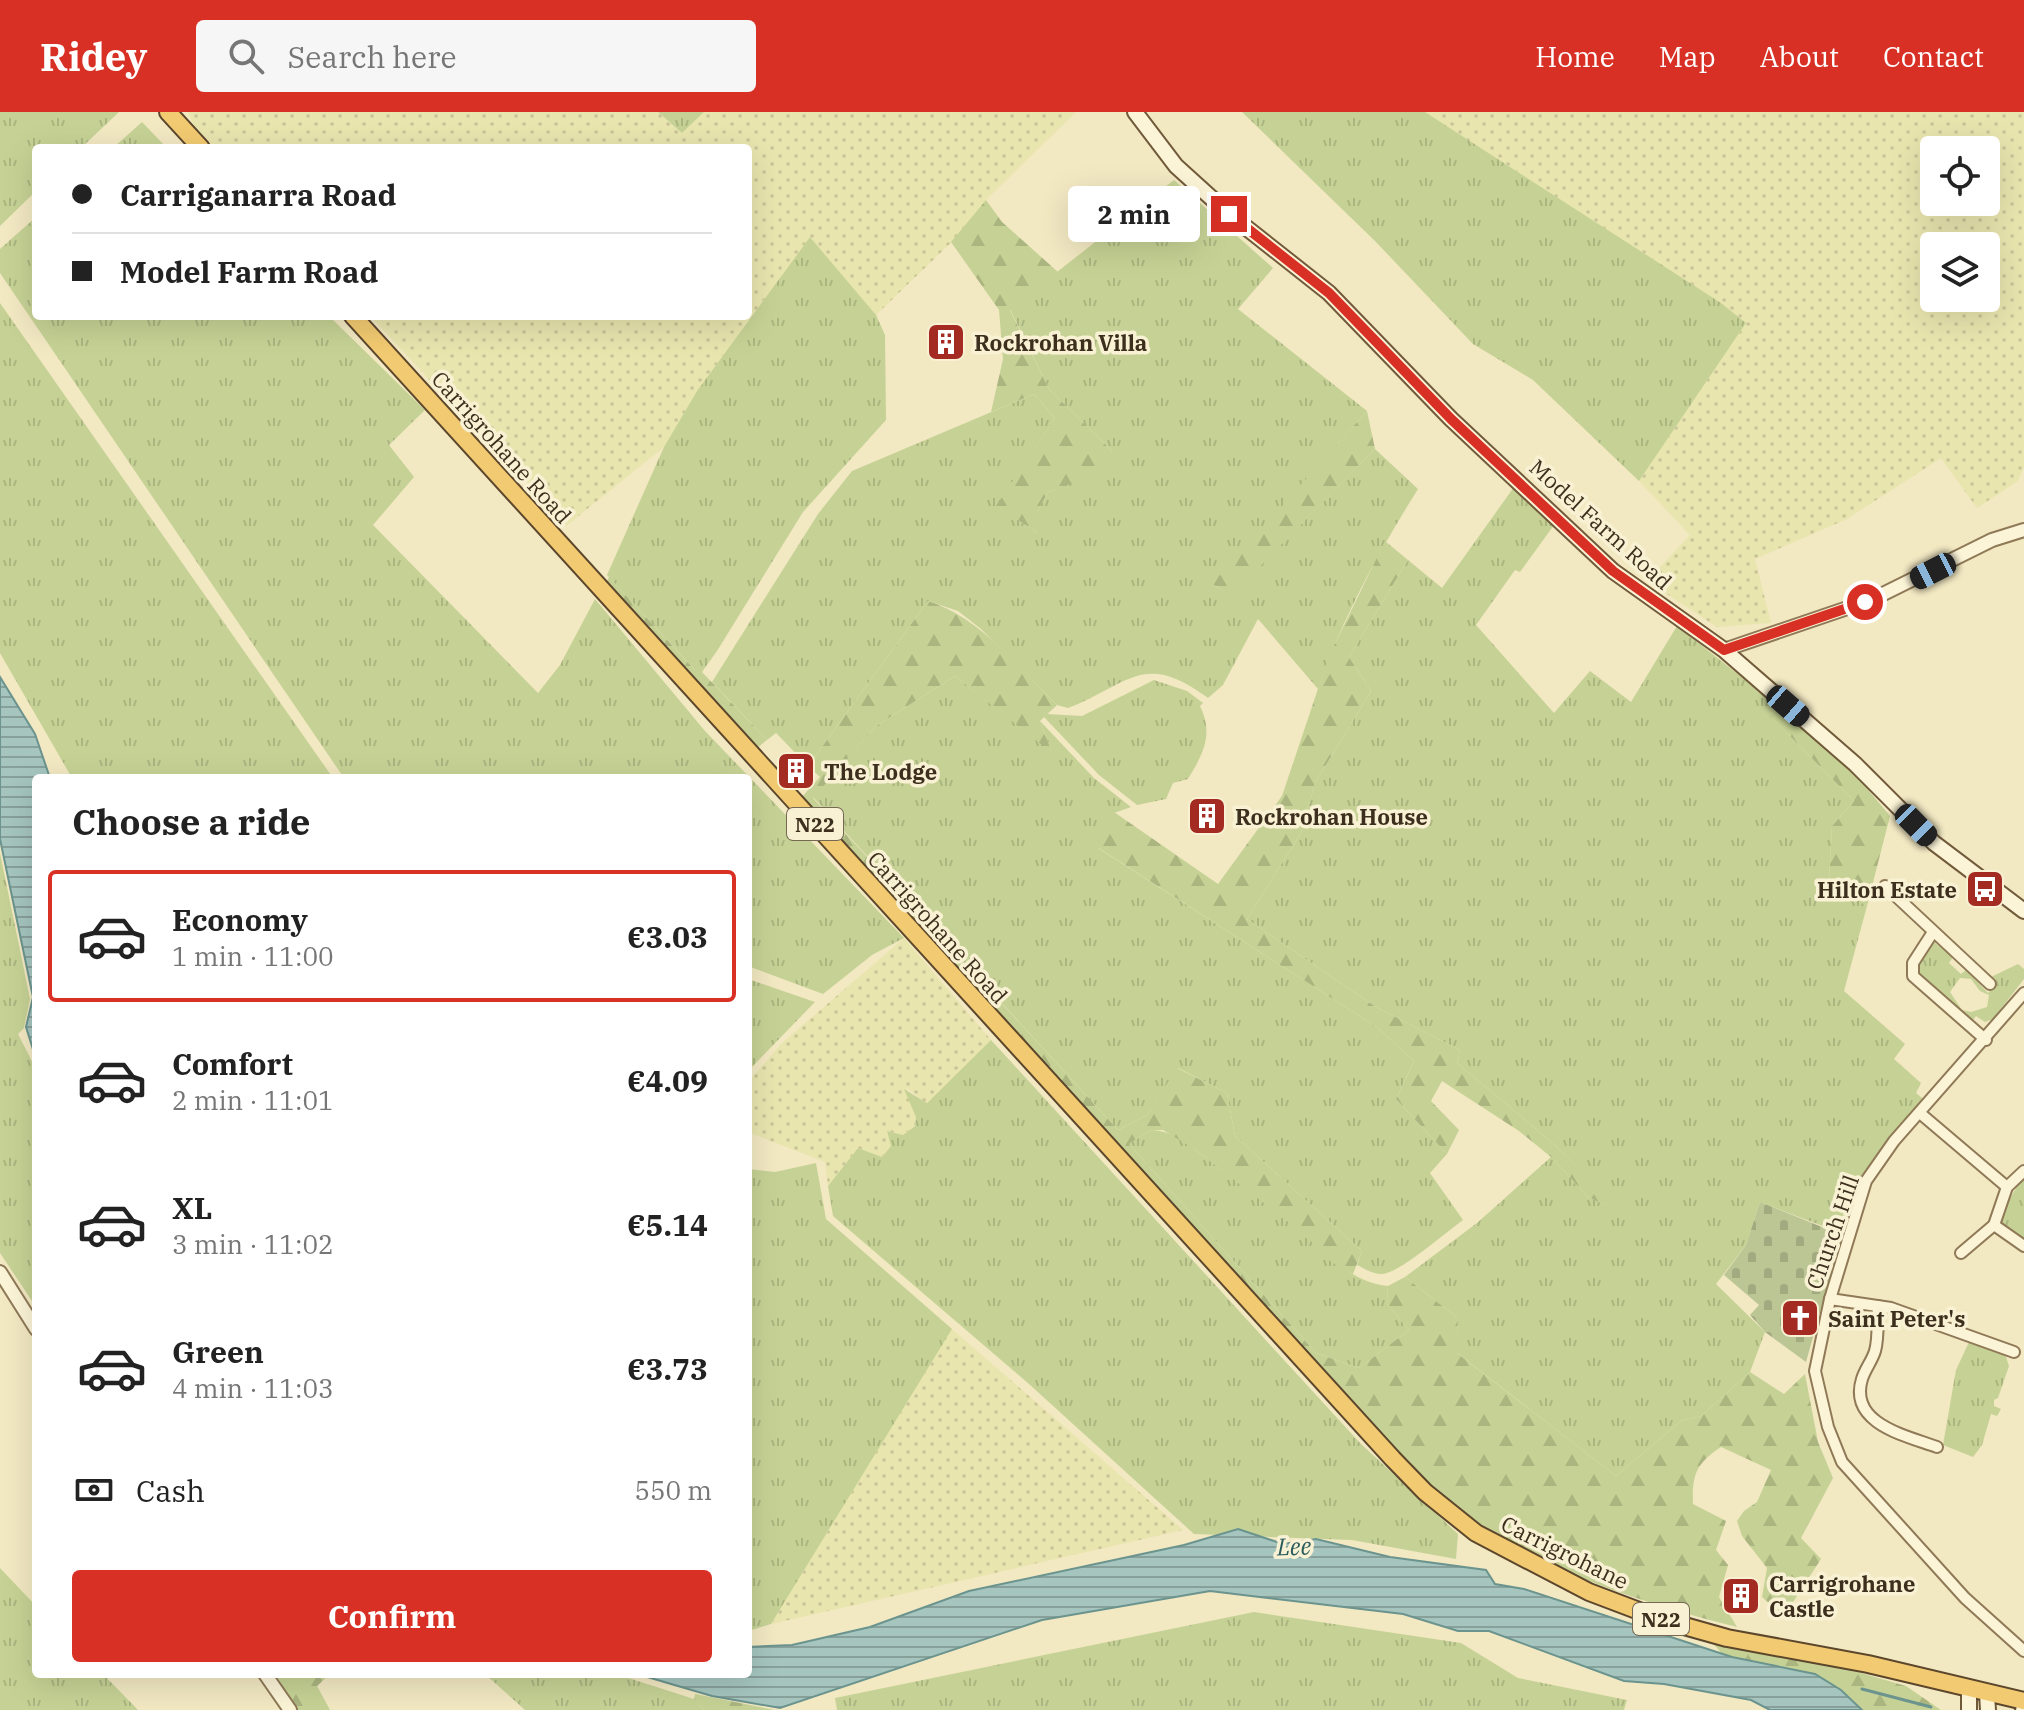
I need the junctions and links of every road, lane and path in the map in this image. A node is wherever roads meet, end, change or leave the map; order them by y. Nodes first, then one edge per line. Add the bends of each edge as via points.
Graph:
1 (168, 112) edge
2 (1135, 112) edge
3 (197, 144) edge
4 (357, 320) edge
5 (2024, 530) edge
6 (1724, 650) junction
7 (1885, 886) dead end
8 (2024, 911) edge
9 (1933, 932) junction
10 (1990, 984) dead end
11 (2024, 993) edge
12 (1986, 1040) junction
13 (1921, 1114) junction
14 (2024, 1171) edge
15 (2007, 1187) junction
16 (1994, 1225) junction
17 (2024, 1246) edge
18 (1961, 1253) dead end
19 (0, 1272) edge
20 (1830, 1299) junction
21 (1878, 1306) junction
22 (32, 1323) edge
23 (2014, 1352) dead end
24 (1937, 1447) dead end
25 (1393, 1459) joint
26 (2024, 1651) edge
27 (268, 1678) edge
28 (1969, 1689) junction
29 (2024, 1701) edge
30 (1987, 1702) edge
31 (290, 1710) edge
32 (1969, 1710) edge

1 - 3 highway
2 - 6 main road, Model Farm Road via 1176,166 1329,293 1451,419 1613,571
4 - 25 highway, Carrigrohane Road / N22
5 - 6 street via 1992,540 1871,600
6 - 8 main road, Model Farm Road via 1855,764 1934,843
7 - 9 street
9 - 10 street
9 - 12 street via 1913,963 1913,976
11 - 12 street, Church Hill
12 - 13 street, Church Hill
13 - 15 street
13 - 20 street, Church Hill via 1866,1181
14 - 15 street
15 - 16 street
16 - 17 street
16 - 18 street
19 - 22 street
20 - 21 street
20 - 26 street, Church Hill via 1815,1371 1842,1462 1965,1598
21 - 23 street
21 - 24 street via 1876,1350 1861,1381 1865,1411 1884,1428
25 - 28 highway, Carrigrohane / N22 via 1476,1533 1589,1592 1727,1638
27 - 31 street
28 - 30 highway, Carrigrohane / N22
28 - 32 main road
29 - 30 highway, Carrigrohane / N22

